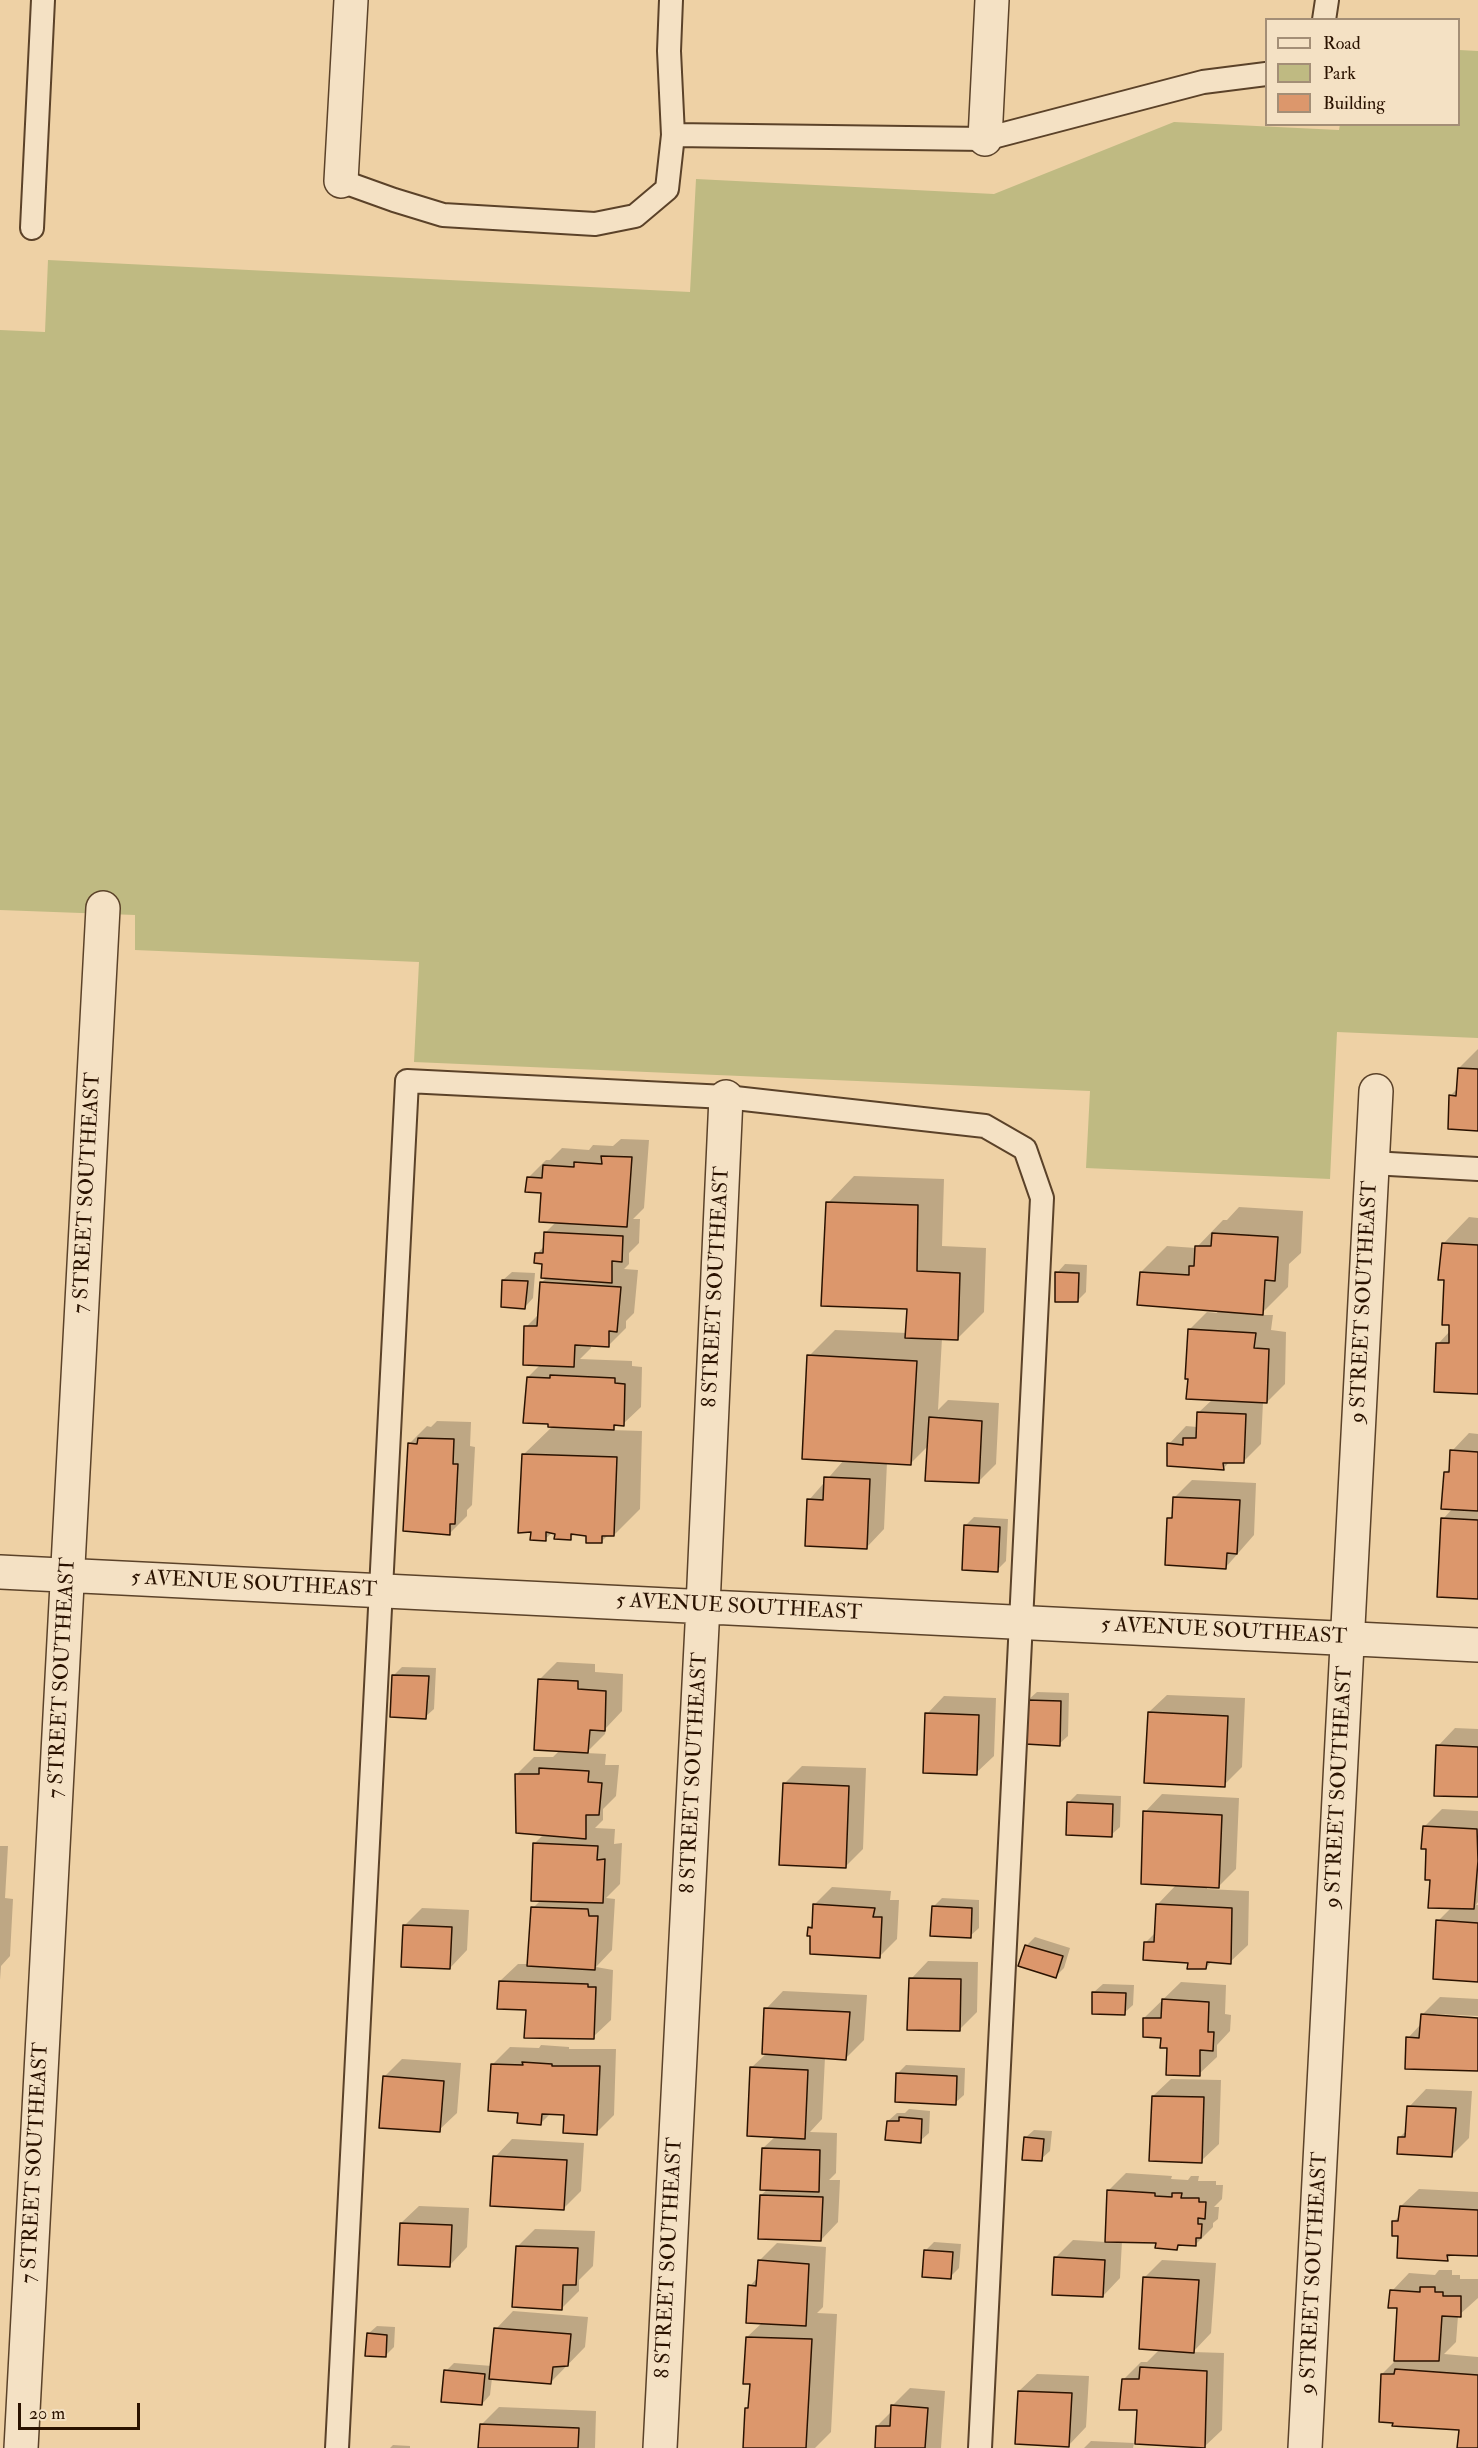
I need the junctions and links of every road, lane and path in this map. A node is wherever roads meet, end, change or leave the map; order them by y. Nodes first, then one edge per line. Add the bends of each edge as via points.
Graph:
1 (43, 0) edge
2 (351, 0) edge
3 (671, 0) edge
4 (992, 0) edge
5 (1328, 0) edge
6 (1324, 18) edge
7 (1265, 74) edge
8 (673, 135) junction
9 (985, 139) junction
10 (341, 181) joint
11 (32, 228) dead end
12 (103, 908) dead end
13 (1376, 1091) dead end
14 (726, 1097) junction
15 (1372, 1163) junction
16 (1478, 1169) edge
17 (0, 1572) edge
18 (68, 1575) junction
19 (381, 1591) junction
20 (703, 1606) junction
21 (1021, 1622) junction
22 (1347, 1638) junction
23 (1478, 1644) edge
24 (21, 2448) edge
25 (337, 2448) edge
26 (660, 2448) edge
27 (980, 2448) edge
28 (1305, 2448) edge

1 - 11 lane
2 - 10 street
3 - 8 lane
4 - 9 street
5 - 6 lane
7 - 9 lane via 1203,82
8 - 9 lane
8 - 10 lane via 667,189 635,216 595,224 443,215
12 - 18 street, 7 STREET SOUTHEAST
13 - 15 street, 9 STREET SOUTHEAST
14 - 19 lane via 407,1081
14 - 20 street, 8 STREET SOUTHEAST
14 - 21 lane via 985,1126 1026,1149 1042,1198
15 - 16 lane
15 - 22 street, 9 STREET SOUTHEAST
17 - 18 street, 5 AVENUE SOUTHEAST
18 - 19 street, 5 AVENUE SOUTHEAST
18 - 24 street, 7 STREET SOUTHEAST
19 - 20 street, 5 AVENUE SOUTHEAST
19 - 25 lane
20 - 21 street, 5 AVENUE SOUTHEAST
20 - 26 street, 8 STREET SOUTHEAST
21 - 22 street, 5 AVENUE SOUTHEAST
21 - 27 lane
22 - 23 street, 5 AVENUE SOUTHEAST
22 - 28 street, 9 STREET SOUTHEAST

